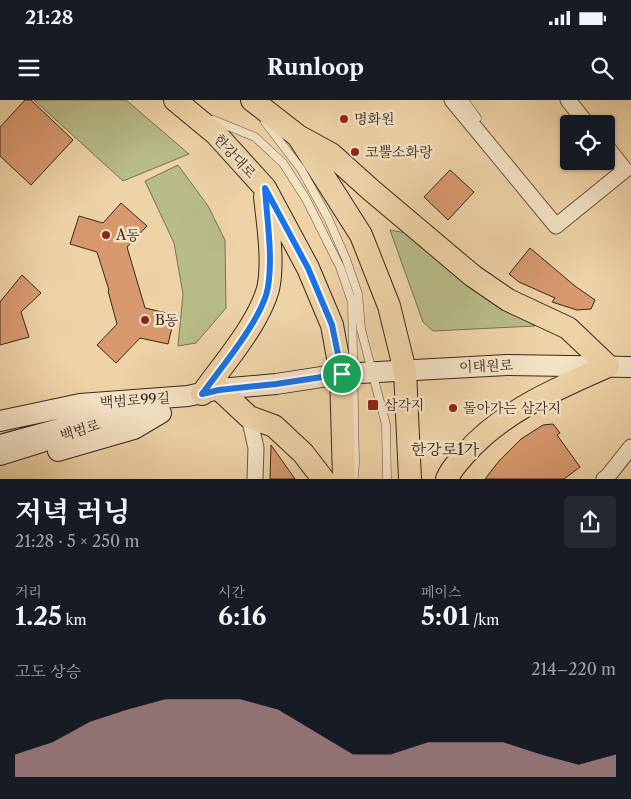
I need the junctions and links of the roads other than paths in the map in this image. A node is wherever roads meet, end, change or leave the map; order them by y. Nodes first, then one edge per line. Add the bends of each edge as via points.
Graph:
1 (250, 100) edge
2 (452, 100) edge
3 (464, 100) edge
4 (568, 100) edge
5 (181, 105) edge
6 (580, 115) edge
7 (478, 118) dead end
8 (298, 136) junction
9 (615, 156) edge
10 (628, 170) edge
11 (265, 188) junction
12 (608, 366) junction
13 (631, 367) edge
14 (405, 371) junction
15 (356, 373) junction
16 (203, 393) junction
17 (249, 417) junction
18 (0, 421) edge
19 (631, 447) edge
20 (3, 453) edge
21 (255, 479) edge
22 (322, 479) edge
23 (344, 479) edge
24 (353, 479) edge
25 (387, 479) edge
26 (410, 479) edge
27 (447, 479) edge
28 (604, 479) edge

1 - 8 main road
1 - 15 lane via 301,169 346,259 358,294 361,329
2 - 10 street via 556,226
3 - 7 lane
4 - 6 street
5 - 11 main road, 한강대로 via 216,134
5 - 15 lane via 255,137 288,170 340,267 352,302
8 - 12 main road via 331,154 473,276 508,300 568,328
8 - 14 main road via 360,232 389,306
9 - 10 street
11 - 15 main road, 한강대로 via 308,268
11 - 16 main road via 270,257 268,289 255,320
12 - 13 main road, 이태원로
12 - 14 main road, 이태원로 via 507,364
12 - 27 main road via 547,393 509,415 476,442
14 - 15 main road, 이태원로
14 - 26 main road
15 - 16 main road
15 - 23 main road, 한강대로
15 - 24 lane
15 - 25 lane via 386,425
16 - 17 main road
16 - 18 main road, 백범로99길 via 80,404
16 - 20 main road, 백범로99길 via 134,429
17 - 21 street via 256,448
17 - 22 main road via 274,426 303,452
19 - 28 street

